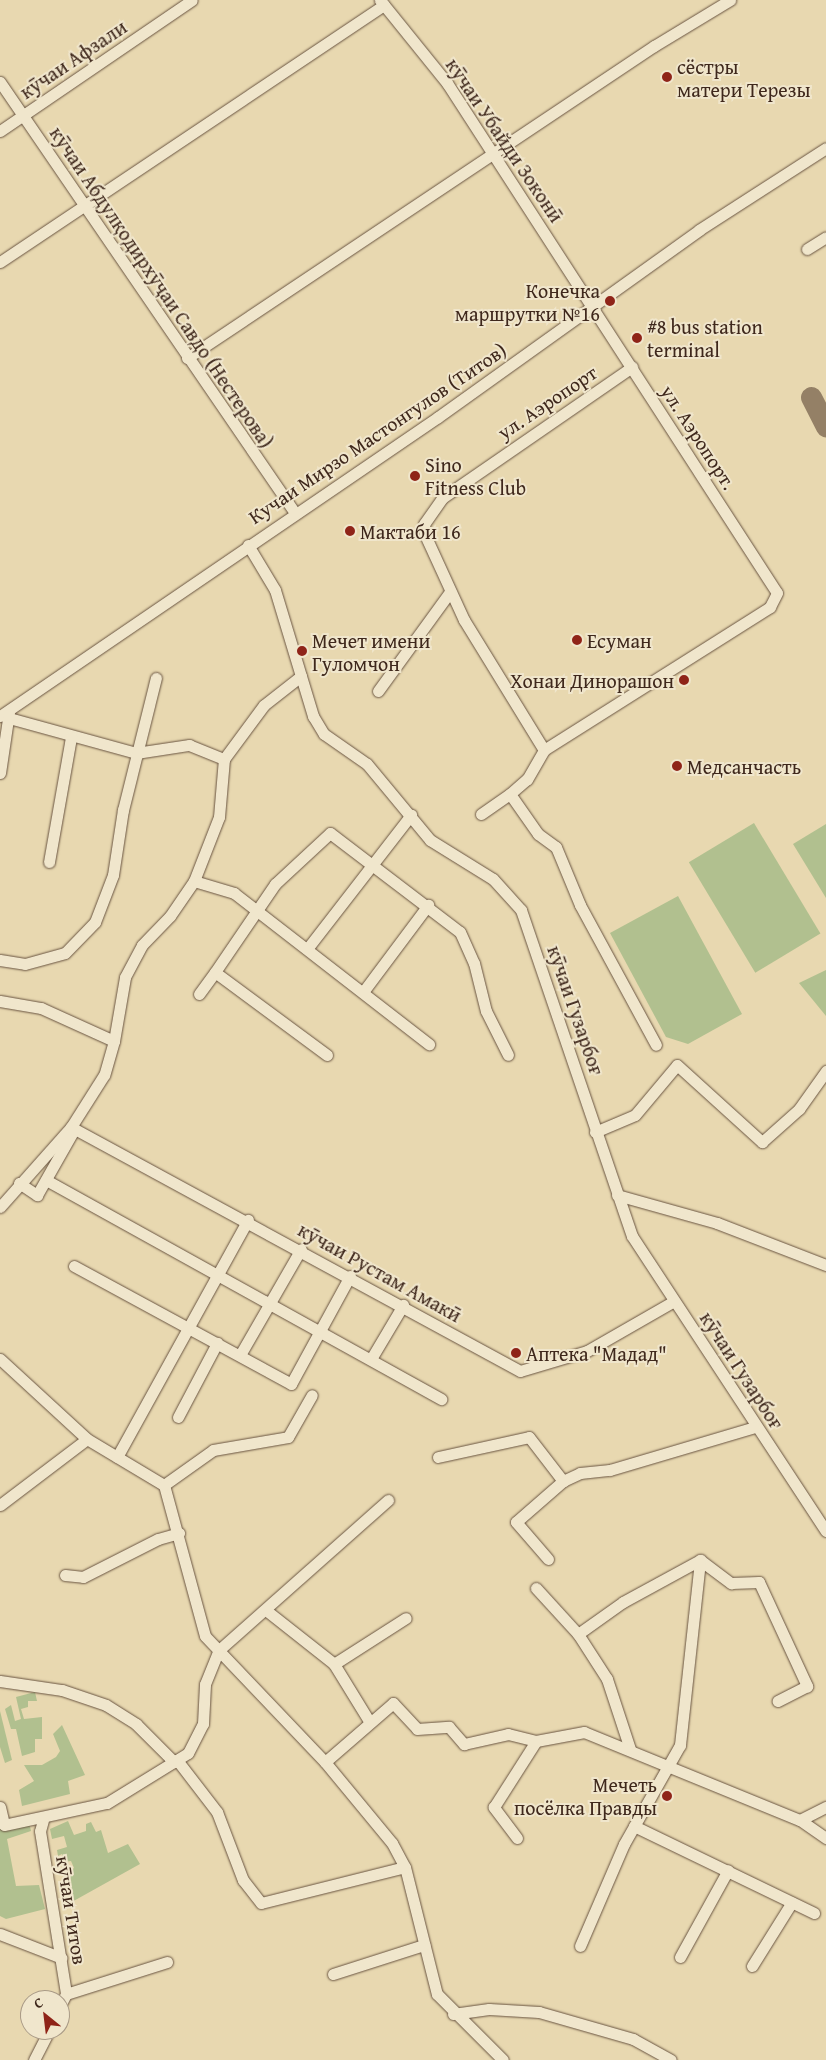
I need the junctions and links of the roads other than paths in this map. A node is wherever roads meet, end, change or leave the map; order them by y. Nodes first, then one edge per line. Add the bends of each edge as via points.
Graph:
1 (192, 0) edge
2 (730, 0) edge
3 (382, 3) edge
4 (0, 82) edge
5 (22, 116) junction
6 (0, 131) edge
7 (826, 148) edge
8 (493, 154) junction
9 (84, 207) junction
10 (826, 238) edge
11 (807, 248) dead end
12 (0, 262) edge
13 (592, 306) junction
14 (188, 358) junction
15 (632, 367) junction
16 (295, 513) junction
17 (248, 545) junction
18 (450, 592) junction
19 (301, 676) junction
20 (156, 678) dead end
21 (378, 691) dead end
22 (6, 715) edge
23 (71, 737) junction
24 (544, 750) junction
25 (136, 753) junction
26 (224, 759) junction
27 (0, 773) edge
28 (510, 794) junction
29 (481, 814) dead end
30 (411, 815) junction
31 (49, 862) dead end
32 (372, 864) junction
33 (194, 881) junction
34 (428, 905) junction
35 (256, 910) junction
36 (307, 950) junction
37 (0, 960) edge
38 (215, 972) junction
39 (363, 992) junction
40 (199, 994) dead end
41 (0, 1001) edge
42 (114, 1041) junction
43 (429, 1044) dead end
44 (656, 1045) dead end
45 (327, 1055) dead end
46 (508, 1055) dead end
47 (826, 1071) edge
48 (73, 1127) junction
49 (595, 1132) junction
50 (46, 1180) junction
51 (19, 1184) junction
52 (617, 1194) junction
53 (0, 1207) edge
54 (248, 1220) junction
55 (301, 1249) junction
56 (826, 1265) edge
57 (74, 1266) dead end
58 (220, 1274) junction
59 (350, 1276) junction
60 (674, 1301) junction
61 (269, 1304) junction
62 (403, 1305) junction
63 (190, 1329) junction
64 (320, 1330) junction
65 (217, 1343) junction
66 (240, 1355) junction
67 (0, 1359) edge
68 (371, 1359) junction
69 (312, 1395) dead end
70 (441, 1399) dead end
71 (178, 1417) dead end
72 (755, 1427) junction
73 (87, 1439) junction
74 (117, 1457) junction
75 (438, 1457) dead end
76 (563, 1481) junction
77 (164, 1485) junction
78 (388, 1500) dead end
79 (0, 1505) edge
80 (826, 1531) edge
81 (179, 1533) junction
82 (548, 1559) dead end
83 (700, 1560) junction
84 (65, 1575) dead end
85 (536, 1588) dead end
86 (267, 1611) junction
87 (406, 1618) dead end
88 (578, 1634) junction
89 (219, 1650) junction
90 (334, 1664) junction
91 (1, 1678) edge
92 (778, 1701) dead end
93 (369, 1721) junction
94 (536, 1741) junction
95 (630, 1749) junction
96 (175, 1761) junction
97 (325, 1762) junction
98 (672, 1764) junction
99 (826, 1806) edge
100 (0, 1807) edge
101 (42, 1820) junction
102 (800, 1820) junction
103 (634, 1826) junction
104 (517, 1838) dead end
105 (826, 1838) edge
106 (405, 1867) junction
107 (728, 1870) junction
108 (792, 1902) junction
109 (814, 1912) dead end
110 (0, 1934) edge
111 (424, 1945) junction
112 (580, 1946) dead end
113 (680, 1957) dead end
114 (62, 1958) junction
115 (167, 1962) dead end
116 (752, 1966) dead end
117 (333, 1974) dead end
118 (66, 1990) edge
119 (70, 1993) edge
120 (453, 2014) junction
121 (43, 2040) edge
122 (34, 2060) edge
123 (503, 2060) edge
124 (671, 2060) edge

1 - 5 street, кӯчаи Афзали
2 - 8 street
3 - 8 street, кӯчаи Убайди Зоконӣ via 448,83
3 - 9 street
4 - 5 street, кӯчаи Абдулқодирхӯҷаи Савдо (Нестерова)
5 - 6 street, кӯчаи Афзали
5 - 9 street, кӯчаи Абдулқодирхӯҷаи Савдо (Нестерова)
7 - 13 street, Кучаи Мирзо Мастонгулов (Титов)
8 - 13 street, кӯчаи Убайди Зоконӣ
8 - 14 street
9 - 12 street
9 - 14 street, кӯчаи Абдулқодирхӯҷаи Савдо (Нестерова)
10 - 11 street
13 - 15 street, ул. Аэропорт.
13 - 16 street, Кучаи Мирзо Мастонгулов (Титов)
14 - 16 street, кӯчаи Абдулқодирхӯҷаи Савдо (Нестерова)
15 - 18 street, ул. Аэропорт via 438,503 424,524 425,535
15 - 24 street, ул. Аэропорт. via 775,588 776,599 770,607
16 - 17 street, Кучаи Мирзо Мастонгулов (Титов)
17 - 19 street, кӯчаи Гузарбоғ via 275,590
17 - 22 street, Кучаи Мирзо Мастонгулов (Титов)
18 - 21 street
18 - 24 street, ул. Аэропорт
19 - 26 street via 264,705
19 - 30 street, кӯчаи Гузарбоғ via 313,716 324,734 367,764
20 - 25 street
22 - 23 street
22 - 27 street
23 - 25 street
23 - 31 street
24 - 28 street via 527,779
25 - 26 street via 189,745
25 - 37 street via 113,875 95,922 65,953 25,964
26 - 33 street via 219,817
28 - 29 street
28 - 44 street via 538,834 556,847 580,905
30 - 32 street
30 - 49 street, кӯчаи Гузарбоғ via 430,840 493,879 520,910 574,1056
32 - 34 street
32 - 35 street via 334,834 326,834 275,884
32 - 36 street
33 - 35 street via 234,893
33 - 42 street via 170,916 142,946 125,977
34 - 39 street
34 - 46 street via 450,921 467,944 486,1011
35 - 36 street
35 - 38 street
36 - 39 street
38 - 40 street
38 - 45 street
39 - 43 street
41 - 42 street via 41,1008
42 - 48 street via 104,1075
47 - 49 street via 799,1109 762,1142 677,1065 635,1115
48 - 50 street
48 - 51 street
48 - 54 street, кӯчаи Рустам Амакӣ
49 - 52 street, кӯчаи Гузарбоғ
50 - 51 street via 37,1195
50 - 58 street
51 - 53 street
52 - 56 street via 717,1223
52 - 60 street, кӯчаи Гузарбоғ via 632,1236
54 - 55 street, кӯчаи Рустам Амакӣ
54 - 58 street
55 - 59 street, кӯчаи Рустам Амакӣ
55 - 61 street
57 - 63 street
58 - 61 street
58 - 63 street
59 - 62 street, кӯчаи Рустам Амакӣ
59 - 64 street
60 - 62 street, кӯчаи Рустам Амакӣ via 587,1351 520,1371
60 - 72 street, кӯчаи Гузарбоғ
61 - 64 street
61 - 66 street
62 - 68 street
63 - 65 street
63 - 74 street
64 - 66 street via 291,1384
64 - 68 street
65 - 66 street
65 - 71 street
67 - 73 street
68 - 70 street
69 - 77 street via 288,1437 213,1450
72 - 76 street via 610,1470 580,1472
72 - 80 street, кӯчаи Гузарбоғ
73 - 74 street
73 - 79 street
74 - 77 street
75 - 76 street via 529,1437
76 - 82 street via 516,1522
77 - 81 street
78 - 86 street
81 - 84 street via 158,1539 83,1577
81 - 89 street via 199,1622
83 - 88 street via 623,1602
83 - 92 street via 731,1583 759,1582 807,1686
83 - 98 street via 680,1745
85 - 88 street
86 - 89 street
86 - 90 street
87 - 90 street
88 - 95 street via 607,1679
89 - 96 street via 206,1684 197,1740
89 - 97 street
90 - 93 street
91 - 96 street via 62,1690 106,1705 136,1724
93 - 94 street via 393,1703 417,1728 449,1727 464,1744 508,1734
93 - 97 street
94 - 95 street via 584,1732
94 - 104 street via 494,1807
95 - 98 street
96 - 101 street via 107,1803
96 - 106 street via 213,1804 243,1880 261,1904
97 - 106 street via 392,1843
98 - 102 street
98 - 103 street
99 - 102 street
100 - 101 street via 4,1825
101 - 114 street, кӯчаи Титов via 40,1831
102 - 105 street
103 - 107 street
103 - 112 street
106 - 111 street
107 - 108 street
107 - 113 street
108 - 109 street
108 - 116 street
110 - 114 street
111 - 117 street
111 - 120 street via 437,1994
114 - 118 street, кӯчаи Титов
115 - 119 street
120 - 123 street
120 - 124 street via 489,2009 539,2012 633,2039
121 - 122 street

